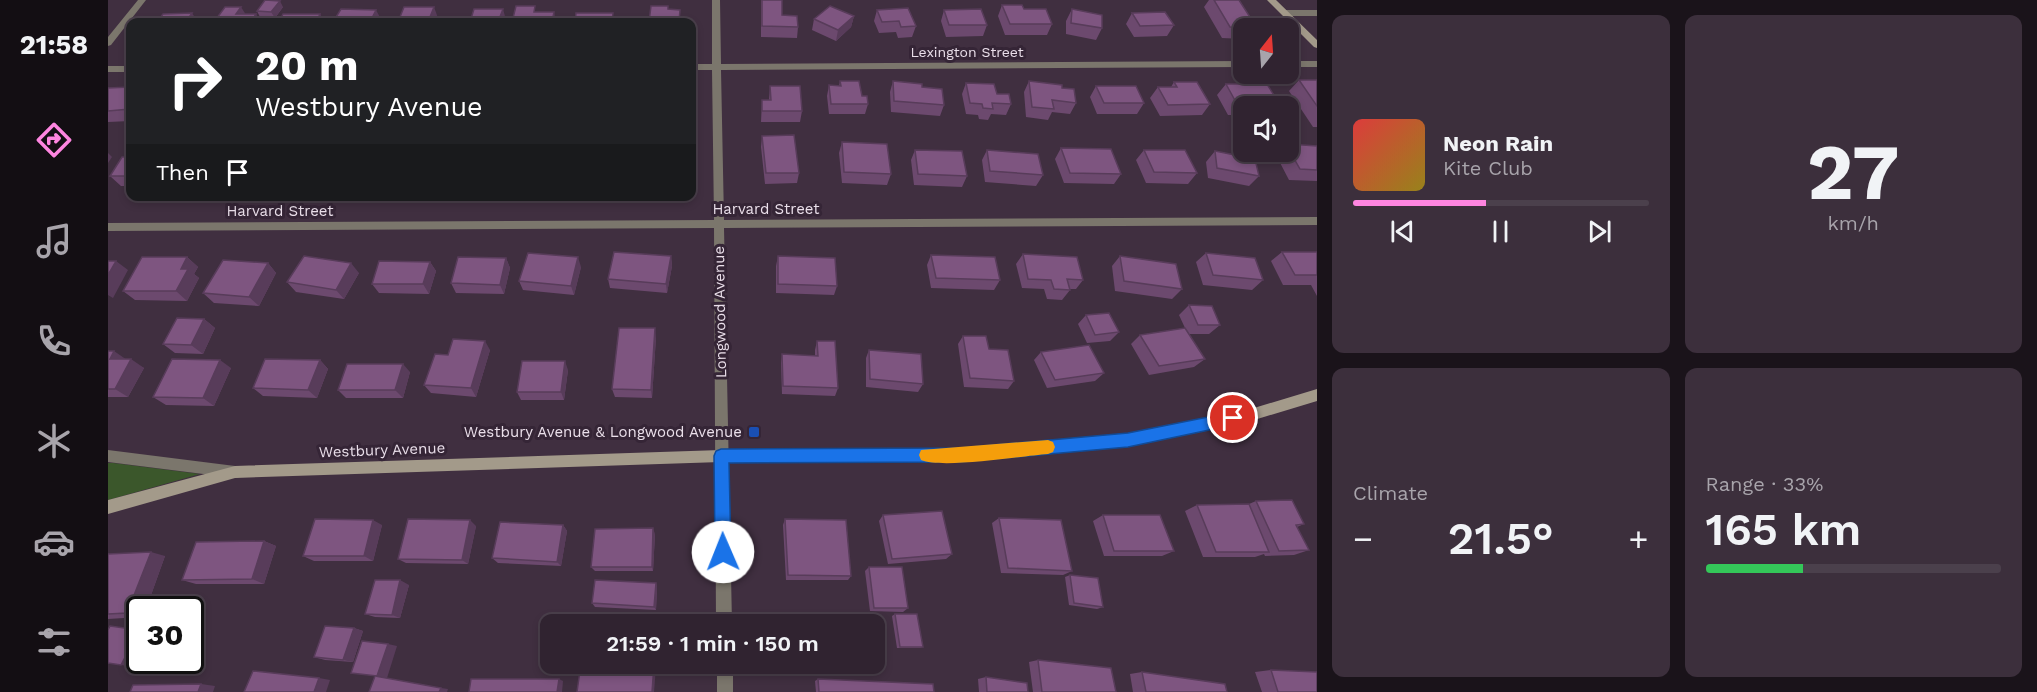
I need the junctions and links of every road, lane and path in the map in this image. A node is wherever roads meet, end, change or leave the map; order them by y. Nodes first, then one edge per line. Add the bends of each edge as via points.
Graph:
1 (142, 0) edge
2 (716, 0) edge
3 (1271, 0) edge
4 (1317, 13) edge
5 (1285, 14) junction
6 (127, 18) edge
7 (126, 19) edge
8 (109, 40) edge
9 (1317, 45) edge
10 (1233, 64) edge
11 (1299, 64) edge
12 (1317, 64) edge
13 (696, 67) edge
14 (717, 67) junction
15 (108, 69) edge
16 (126, 69) edge
17 (1317, 221) edge
18 (719, 224) junction
19 (108, 227) edge
20 (1317, 395) edge
21 (108, 456) edge
22 (721, 456) junction
23 (235, 472) junction
24 (108, 507) edge
25 (724, 614) edge
26 (725, 674) edge
27 (725, 692) edge

1 - 6 street
2 - 14 street, Longwood Avenue
3 - 5 main road
4 - 5 street
5 - 9 main road
7 - 8 street
10 - 14 street, Lexington Street
11 - 12 street
13 - 14 street, Lexington Street
14 - 18 street, Longwood Avenue
15 - 16 street
17 - 18 street, Harvard Street
18 - 19 street, Harvard Street
18 - 22 street, Longwood Avenue
20 - 22 main road, Westbury Avenue via 1254,414 1128,440 960,455
21 - 23 street, Westbury Avenue
22 - 23 main road, Westbury Avenue
22 - 25 street, Longwood Avenue
23 - 24 main road, Westbury Avenue
26 - 27 street

